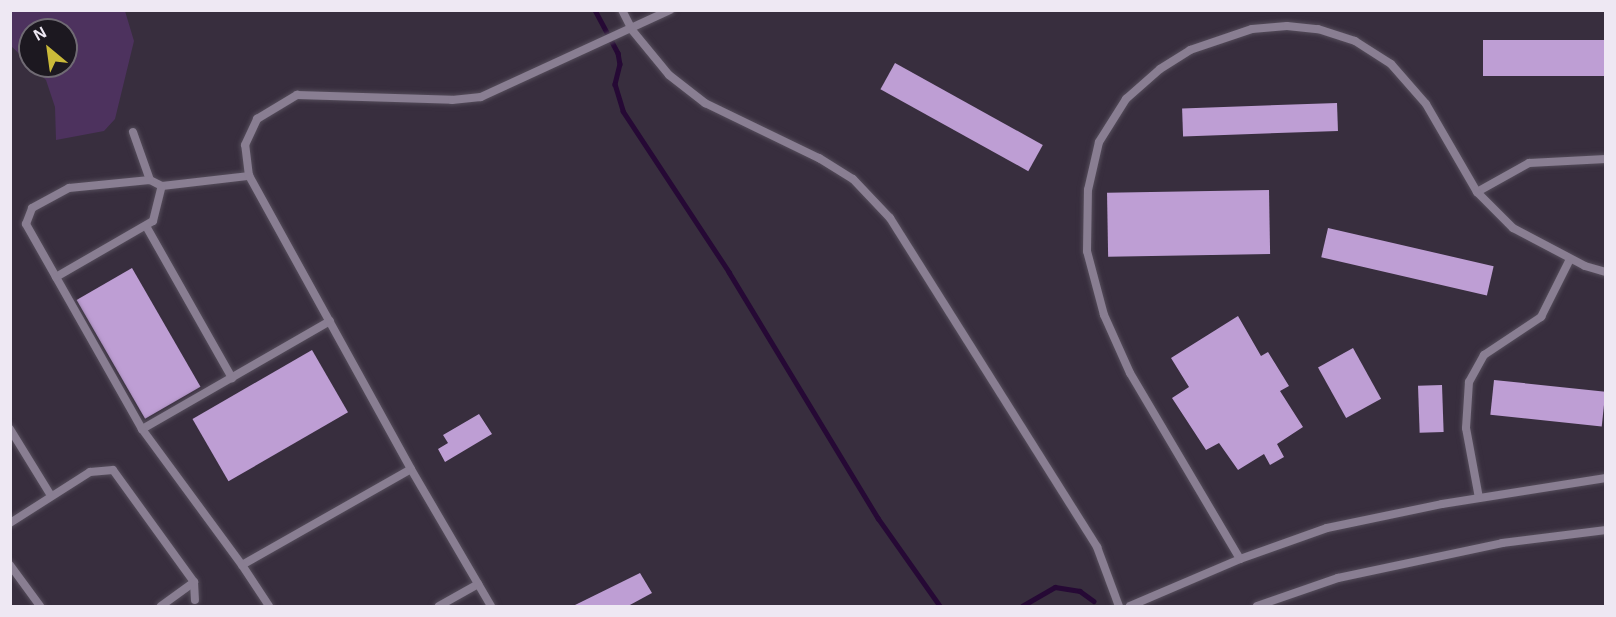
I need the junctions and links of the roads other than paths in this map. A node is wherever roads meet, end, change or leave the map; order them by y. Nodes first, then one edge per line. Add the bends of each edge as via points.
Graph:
1 (622, 10) edge
2 (670, 10) edge
3 (632, 30) junction
4 (133, 132) dead end
5 (1605, 159) edge
6 (249, 176) junction
7 (150, 180) junction
8 (162, 186) junction
9 (1477, 192) junction
10 (146, 226) junction
11 (1570, 259) junction
12 (1605, 272) edge
13 (56, 277) junction
14 (330, 321) junction
15 (232, 378) junction
16 (10, 429) edge
17 (142, 429) junction
18 (411, 470) junction
19 (1605, 478) edge
20 (50, 494) junction
21 (1479, 498) junction
22 (10, 523) edge
23 (1605, 530) edge
24 (1240, 559) junction
25 (10, 565) edge
26 (242, 565) junction
27 (194, 582) junction
28 (478, 584) junction
29 (195, 600) dead end
30 (40, 606) edge
31 (161, 606) edge
32 (269, 606) edge
33 (439, 606) edge
34 (491, 606) edge
35 (1119, 606) edge
36 (1131, 606) edge
37 (1257, 606) edge

1 - 3 lane
2 - 3 lane
3 - 6 lane via 481,97 452,100 297,95 257,119 244,145
3 - 35 lane via 669,75 705,103 819,158 853,180 890,218 1097,547
4 - 7 lane
5 - 9 lane via 1529,163
6 - 8 lane
6 - 14 lane
7 - 8 lane
7 - 13 lane via 69,188 32,208 26,224
8 - 10 lane via 153,221
9 - 11 lane via 1513,228
9 - 24 lane via 1426,104 1391,64 1355,41 1318,29 1287,26 1222,37 1190,50 1126,99 1099,142 1088,190 1087,251 1104,315 1130,373
10 - 13 lane
10 - 15 lane
11 - 12 lane
11 - 21 lane via 1541,317 1484,355 1469,382 1466,428
13 - 17 lane
14 - 15 lane
14 - 18 lane
15 - 17 lane
16 - 20 lane
17 - 26 lane
18 - 26 lane
18 - 28 lane
19 - 21 lane
20 - 22 lane
20 - 27 lane via 90,472 113,470
21 - 24 lane via 1327,528
23 - 37 lane via 1502,543 1338,578
24 - 36 lane
25 - 30 lane
26 - 32 lane
27 - 29 lane
27 - 31 lane
28 - 33 lane
28 - 34 lane

